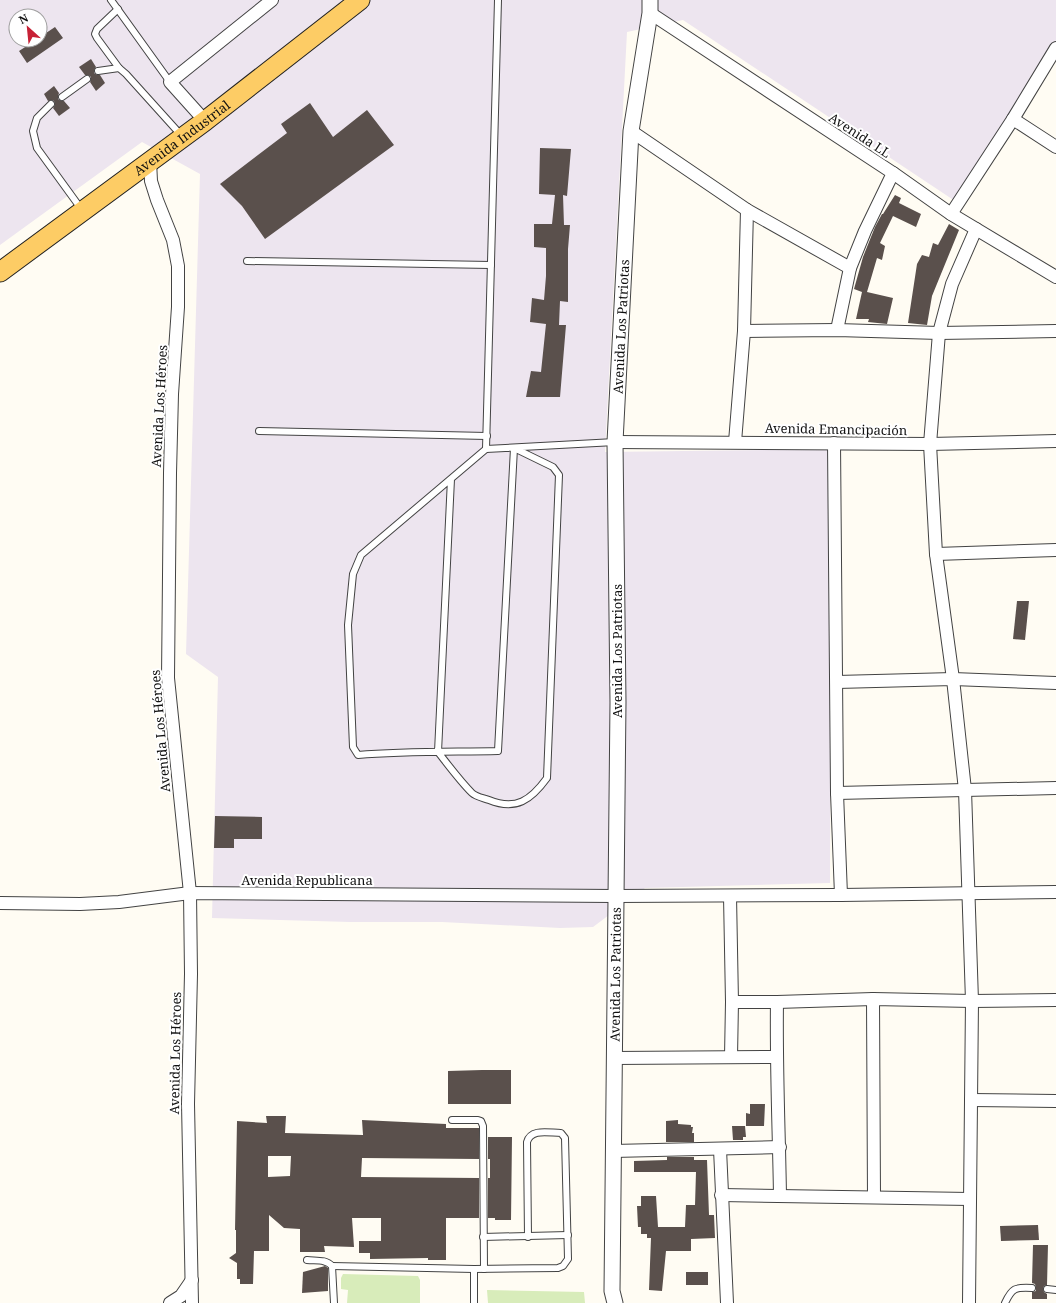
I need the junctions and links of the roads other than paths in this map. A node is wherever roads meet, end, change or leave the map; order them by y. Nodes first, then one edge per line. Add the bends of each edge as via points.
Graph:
1 (111, 0) edge
2 (272, 0) edge
3 (360, 0) edge
4 (498, 0) edge
5 (650, 7) edge
6 (118, 9) junction
7 (1056, 48) edge
8 (119, 68) junction
9 (98, 71) dead end
10 (87, 79) dead end
11 (170, 82) junction
12 (62, 97) dead end
13 (51, 104) dead end
14 (1013, 119) junction
15 (205, 122) junction
16 (632, 131) junction
17 (183, 137) junction
18 (1056, 147) edge
19 (150, 161) junction
20 (893, 173) junction
21 (747, 210) junction
22 (83, 211) junction
23 (951, 214) junction
24 (976, 229) junction
25 (247, 261) dead end
26 (491, 265) junction
27 (850, 268) junction
28 (0, 272) edge
29 (1056, 277) edge
30 (837, 330) junction
31 (744, 331) junction
32 (1056, 331) edge
33 (939, 333) junction
34 (259, 431) dead end
35 (487, 436) junction
36 (1056, 441) edge
37 (615, 442) junction
38 (735, 442) junction
39 (834, 443) junction
40 (930, 444) junction
41 (514, 448) junction
42 (486, 449) junction
43 (451, 479) junction
44 (1056, 550) edge
45 (936, 554) junction
46 (953, 679) junction
47 (837, 682) junction
48 (1056, 684) edge
49 (438, 752) junction
50 (1056, 788) edge
51 (965, 790) junction
52 (837, 793) junction
53 (968, 892) junction
54 (1056, 892) edge
55 (190, 893) junction
56 (841, 895) junction
57 (615, 896) junction
58 (730, 896) junction
59 (0, 903) edge
60 (873, 999) junction
61 (1056, 1000) edge
62 (972, 1001) junction
63 (732, 1002) junction
64 (777, 1002) junction
65 (731, 1057) junction
66 (776, 1057) junction
67 (613, 1058) junction
68 (971, 1100) junction
69 (1056, 1101) edge
70 (452, 1120) dead end
71 (780, 1146) junction
72 (720, 1149) junction
73 (613, 1151) junction
74 (721, 1195) junction
75 (780, 1196) junction
76 (874, 1198) junction
77 (970, 1200) junction
78 (568, 1236) junction
79 (484, 1237) junction
80 (528, 1237) junction
81 (307, 1260) dead end
82 (332, 1266) junction
83 (474, 1269) junction
84 (484, 1269) junction
85 (192, 1280) junction
86 (1032, 1288) dead end
87 (1047, 1289) dead end
88 (1056, 1290) edge
89 (170, 1303) edge
90 (192, 1303) edge
91 (334, 1303) edge
92 (474, 1303) edge
93 (615, 1303) edge
94 (726, 1303) edge
95 (969, 1303) edge
96 (1005, 1303) edge

1 - 6 lane
2 - 11 street
3 - 15 main road, Avenida Industrial
4 - 26 lane
5 - 16 street, Avenida Los Patriotas
5 - 20 street, Avenida LL
6 - 8 lane via 95,34
6 - 11 lane
7 - 14 street
8 - 9 lane
8 - 17 lane
10 - 12 lane
11 - 15 street
13 - 22 lane via 37,118 33,131 37,148
14 - 18 street
14 - 23 street
15 - 17 main road, Avenida Industrial
16 - 21 street
16 - 37 street, Avenida Los Patriotas
17 - 19 main road, Avenida Industrial
19 - 22 main road, Avenida Industrial
19 - 55 street, Avenida Los Héroes via 151,181 156,200 173,240 178,266 170,473 168,678
20 - 23 street, Avenida LL
20 - 27 street
21 - 27 street
21 - 31 street
22 - 28 main road, Avenida Industrial
23 - 24 street, Avenida LL
24 - 29 street, Avenida LL
24 - 33 street via 952,284
25 - 26 lane
26 - 35 lane
27 - 30 street
30 - 31 street
30 - 33 street
31 - 38 street
32 - 33 street
33 - 40 street
34 - 35 lane
35 - 42 lane
36 - 40 street, Avenida Emancipación
37 - 38 street, Avenida Emancipación
37 - 41 lane
37 - 57 street, Avenida Los Patriotas via 618,702
38 - 39 street, Avenida Emancipación
39 - 40 street, Avenida Emancipación
39 - 47 street
40 - 45 street
41 - 42 lane
41 - 49 lane via 498,751
41 - 49 lane via 553,467 559,475 546,778 537,792 526,800 514,805 498,804 473,794
42 - 43 lane
43 - 49 lane
43 - 49 lane via 360,555 353,574 348,625 353,747 358,755
44 - 45 street
45 - 46 street
46 - 47 street
46 - 48 street
46 - 51 street
47 - 52 street
50 - 51 street
51 - 52 street
51 - 53 street
52 - 56 street
53 - 54 street, Avenida Republicana
53 - 56 street, Avenida Republicana
53 - 62 street
55 - 57 street, Avenida Republicana
55 - 59 street, Avenida Republicana via 119,902
55 - 85 street, Avenida Los Héroes via 188,1104
56 - 58 street, Avenida Republicana
57 - 58 street, Avenida Republicana
57 - 67 street, Avenida Los Patriotas
58 - 63 street
60 - 62 street
60 - 64 street
60 - 76 street
61 - 62 street
62 - 68 street
63 - 64 street
63 - 65 street
64 - 66 street
65 - 66 street
65 - 67 street
66 - 71 street
67 - 73 street, Avenida Los Patriotas
68 - 69 street
68 - 77 street
70 - 79 lane via 478,1120 482,1123
71 - 72 street
71 - 75 street
72 - 73 street
72 - 74 street
73 - 93 street, Avenida Los Patriotas via 612,1291
74 - 75 street
74 - 94 street
75 - 76 street
76 - 77 street
77 - 95 street
78 - 80 lane
78 - 80 lane via 565,1138 560,1133 535,1132 528,1137 527,1142
78 - 84 lane via 568,1259 558,1268
79 - 80 lane
79 - 84 lane
81 - 82 lane via 322,1261
82 - 83 lane
82 - 91 lane
83 - 84 lane
83 - 92 lane
85 - 89 street via 181,1296
85 - 90 street, Avenida Los Héroes
86 - 96 lane via 1015,1289
87 - 88 lane

